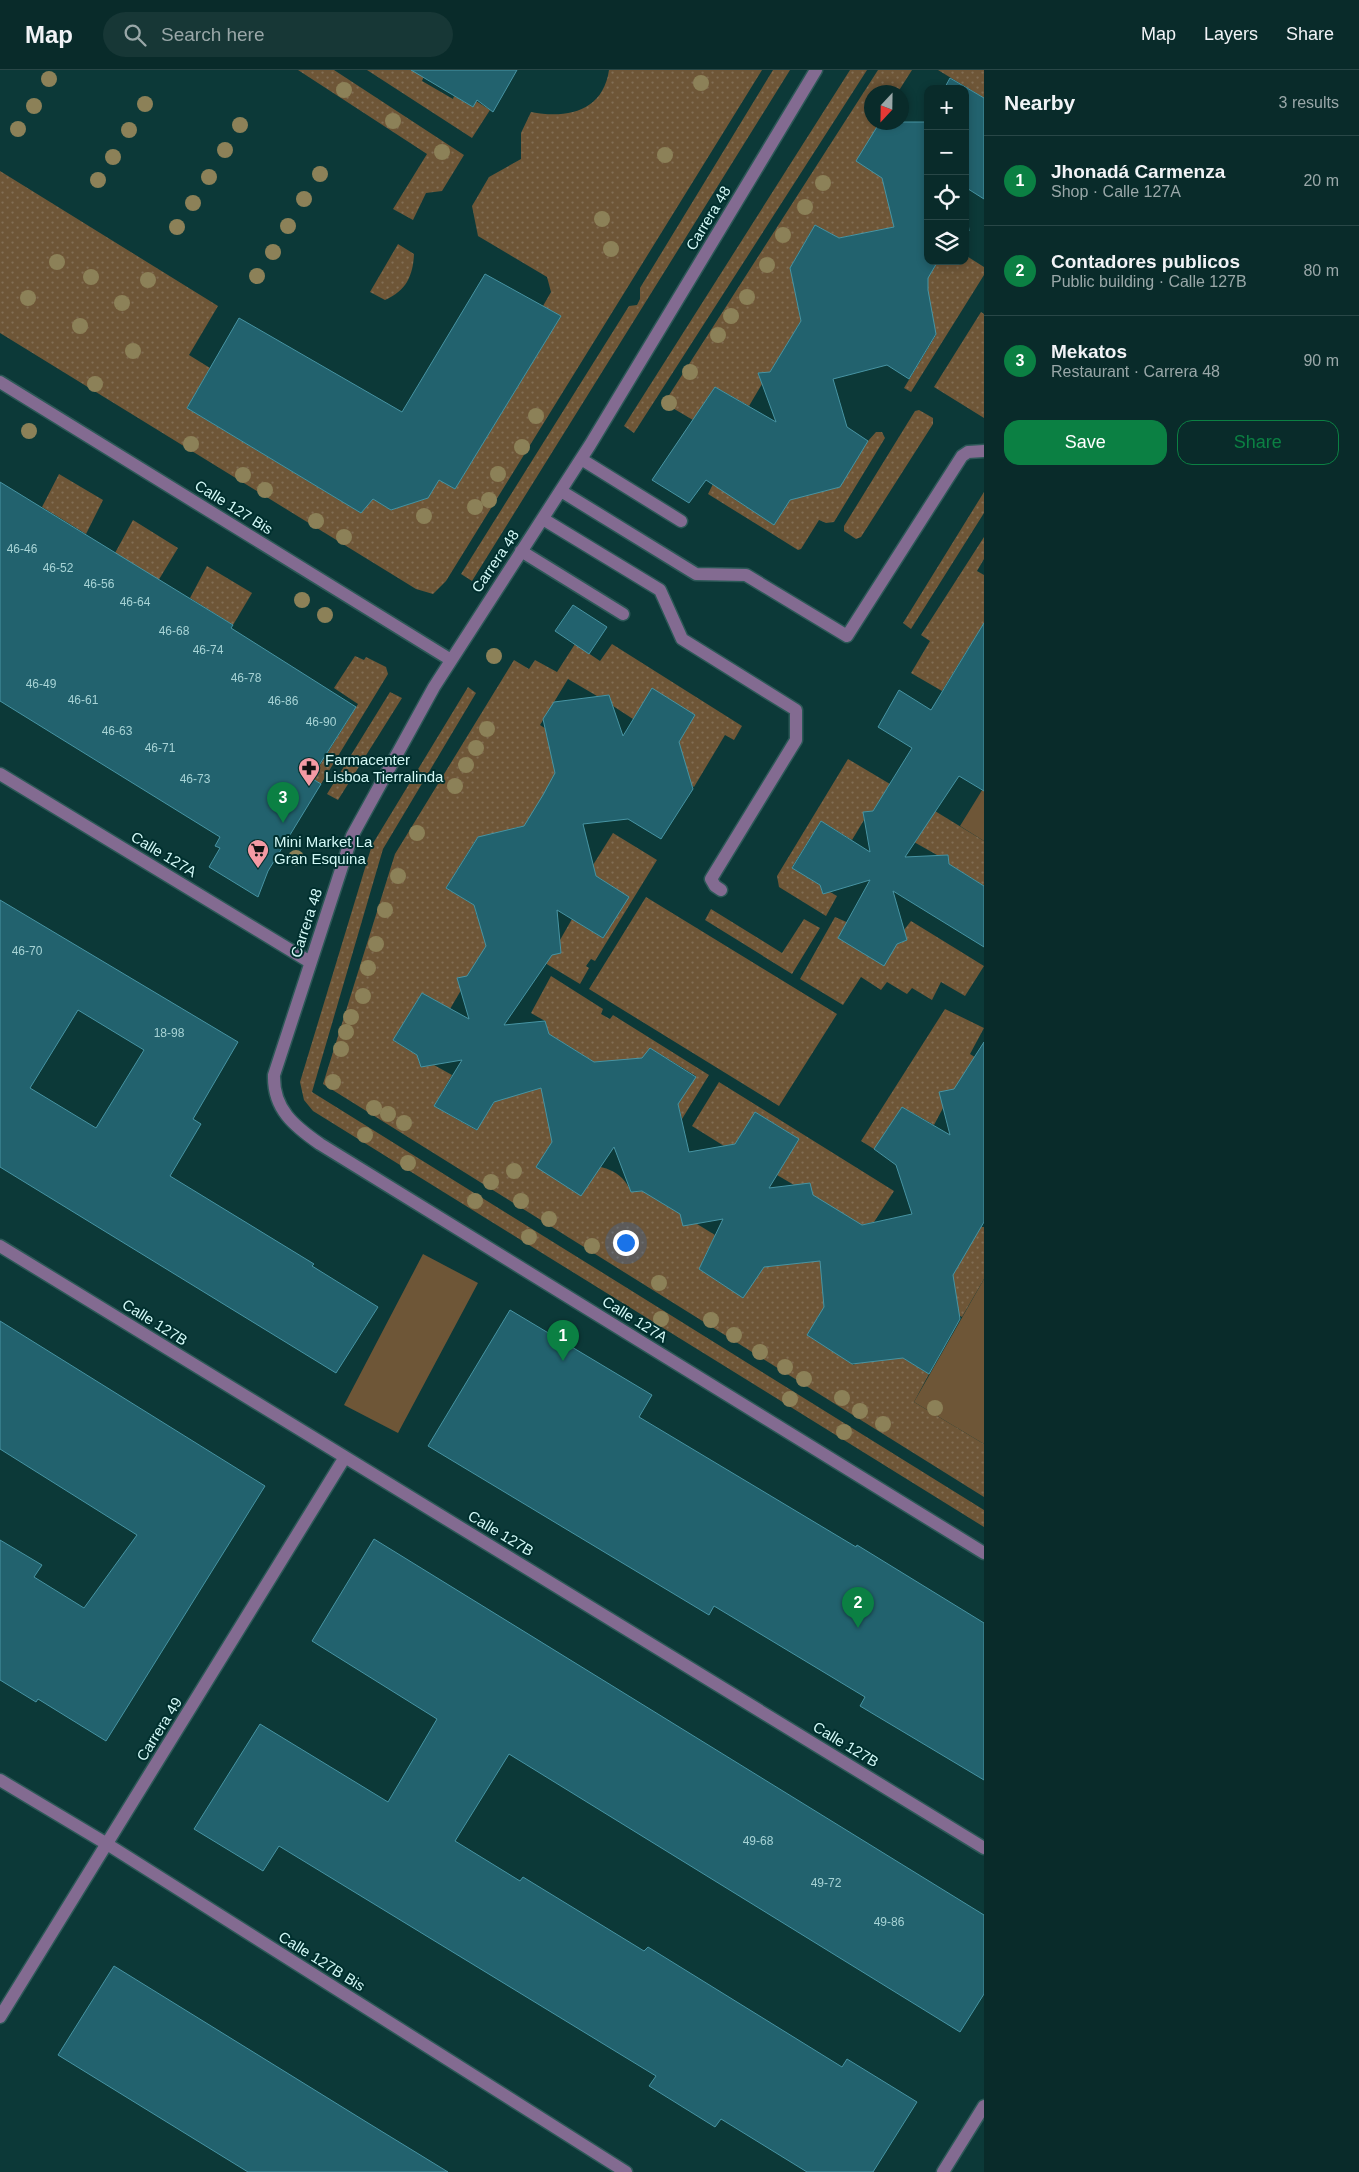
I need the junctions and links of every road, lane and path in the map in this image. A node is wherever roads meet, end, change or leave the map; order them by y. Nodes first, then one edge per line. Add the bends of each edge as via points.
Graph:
1 (816, 70) edge
2 (0, 382) edge
3 (984, 450) edge
4 (581, 459) junction
5 (561, 491) junction
6 (543, 518) junction
7 (681, 521) dead end
8 (521, 551) junction
9 (623, 614) dead end
10 (451, 660) junction
11 (0, 774) edge
12 (721, 890) dead end
13 (310, 962) junction
14 (278, 1102) joint
15 (0, 1246) edge
16 (345, 1458) junction
17 (984, 1553) edge
18 (0, 1780) edge
19 (107, 1844) junction
20 (984, 1848) edge
21 (0, 2017) edge
22 (984, 2106) edge
23 (626, 2172) edge
24 (943, 2172) edge

1 - 4 street, Carrera 48
2 - 10 street, Calle 127 Bis
3 - 5 street via 962,456 847,636 746,575 696,574
4 - 5 street, Carrera 48
4 - 7 street
5 - 6 street, Carrera 48
6 - 8 street, Carrera 48
6 - 12 street via 660,590 682,639 796,710 796,740 711,879
8 - 9 street
8 - 10 street, Carrera 48
10 - 13 street, Carrera 48 via 352,836
11 - 13 street, Calle 127A
13 - 14 street, Carrera 48 via 274,1075
14 - 17 street, Calle 127A via 294,1126 320,1144
15 - 16 street, Calle 127B
16 - 19 street, Carrera 49
16 - 20 street, Calle 127B
18 - 19 street, Calle 127B Bis
19 - 21 street, Carrera 49
19 - 23 street, Calle 127B Bis
22 - 24 street

